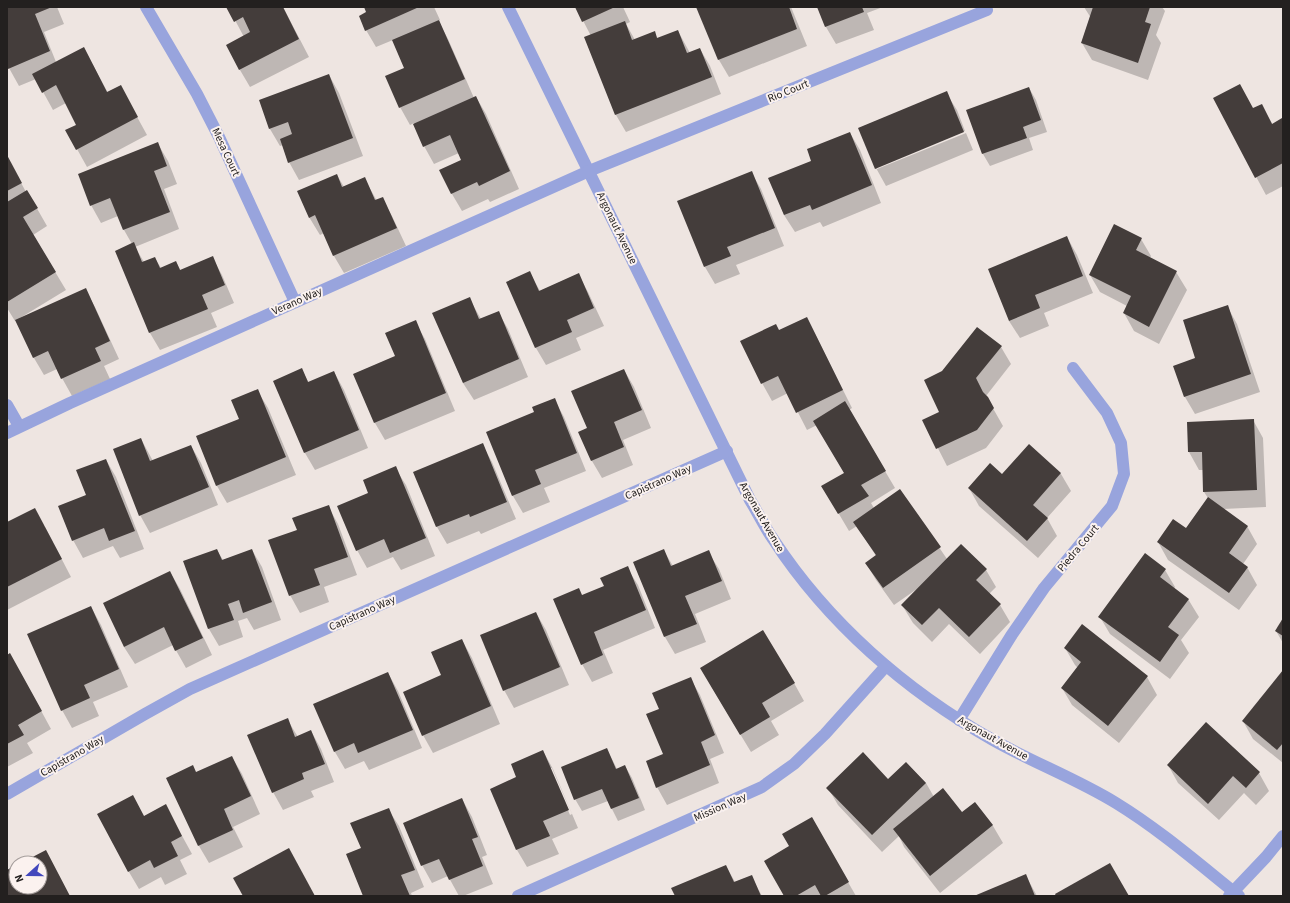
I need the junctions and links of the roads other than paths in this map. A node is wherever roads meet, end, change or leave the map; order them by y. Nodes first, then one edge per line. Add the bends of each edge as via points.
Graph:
1 (146, 7) edge
2 (508, 7) edge
3 (987, 10) dead end
4 (589, 171) junction
5 (294, 302) junction
6 (1073, 368) dead end
7 (7, 405) edge
8 (20, 426) junction
9 (7, 433) edge
10 (726, 451) junction
11 (886, 666) junction
12 (960, 720) junction
13 (7, 794) edge
14 (1283, 836) edge
15 (1234, 894) edge
16 (518, 896) edge

1 - 5 street, Mesa Court via 219,137
2 - 4 street, Argonaut Avenue
3 - 4 street, Rio Court
4 - 5 street, Verano Way
4 - 10 street, Argonaut Avenue
5 - 8 street, Verano Way
6 - 12 street, Piedra Court via 1107,413 1121,443 1124,474 1112,506 1044,588 1011,636
7 - 8 street
8 - 9 street, Verano Way
10 - 11 street, Argonaut Avenue via 772,539 801,578 831,614
10 - 13 street, Capistrano Way via 190,689
11 - 12 street, Argonaut Avenue
11 - 16 street, Mission Way via 825,734 794,764 762,787
12 - 15 street, Argonaut Avenue via 994,741 1116,803 1154,828
14 - 15 street

